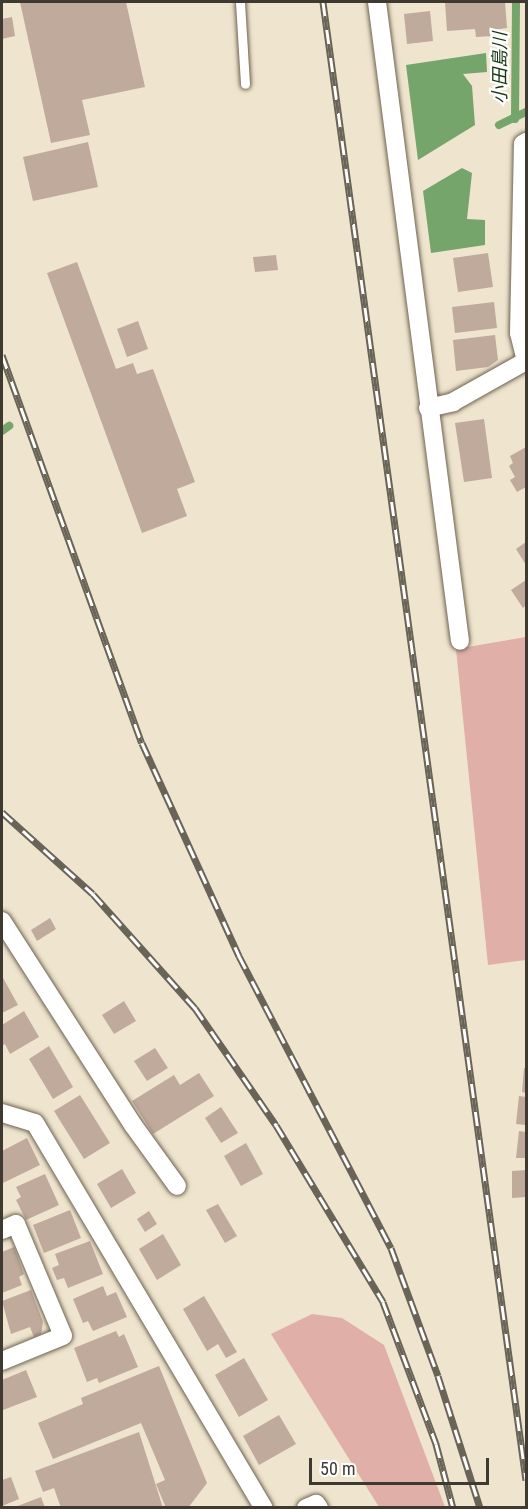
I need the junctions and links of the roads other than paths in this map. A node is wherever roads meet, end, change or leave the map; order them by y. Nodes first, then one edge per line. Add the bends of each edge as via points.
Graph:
1 (240, 2) edge
2 (377, 2) edge
3 (245, 84) dead end
4 (526, 142) edge
5 (526, 361) edge
6 (428, 408) junction
7 (460, 641) dead end
8 (2, 921) edge
9 (2, 1113) edge
10 (177, 1186) dead end
11 (2, 1230) edge
12 (2, 1361) edge
13 (264, 1508) edge
14 (306, 1508) edge
15 (319, 1508) edge

1 - 3 lane
2 - 6 street
4 - 5 street via 519,333
5 - 6 street via 453,402
6 - 7 street
8 - 10 street via 133,1125
9 - 13 street via 34,1123
11 - 12 street via 16,1224 63,1336
14 - 15 street via 316,1504

